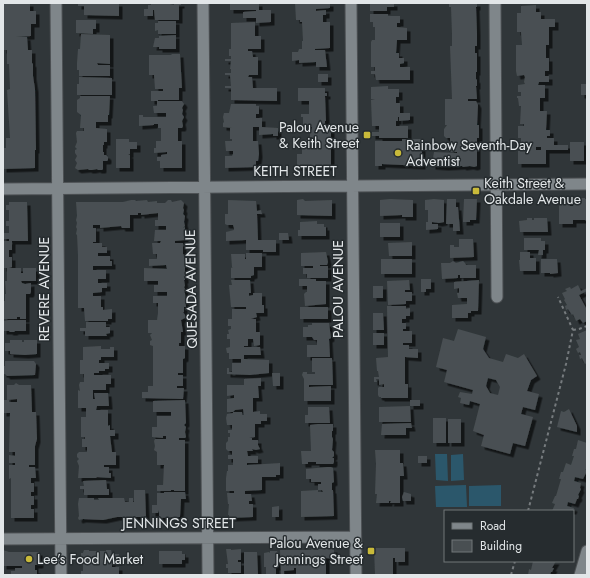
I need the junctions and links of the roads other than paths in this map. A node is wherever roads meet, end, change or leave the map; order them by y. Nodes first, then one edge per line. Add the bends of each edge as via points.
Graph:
1 (56, 3) edge
2 (203, 3) edge
3 (351, 3) edge
4 (495, 3) edge
5 (587, 184) edge
6 (496, 185) junction
7 (352, 186) junction
8 (205, 187) junction
9 (58, 188) junction
10 (3, 189) edge
11 (497, 297) dead end
12 (208, 538) junction
13 (355, 538) junction
14 (3, 539) edge
15 (61, 539) junction
16 (587, 551) edge
17 (61, 575) edge
18 (208, 575) edge
19 (356, 575) edge
20 (580, 575) edge

1 - 9 street, REVERE AVENUE
2 - 8 street, QUESADA AVENUE
3 - 7 street, PALOU AVENUE
4 - 6 street
5 - 6 street, KEITH STREET
6 - 7 street, KEITH STREET
6 - 11 street
7 - 8 street, KEITH STREET
7 - 13 street, PALOU AVENUE
8 - 9 street, KEITH STREET
8 - 12 street, QUESADA AVENUE
9 - 10 street, KEITH STREET
9 - 15 street, REVERE AVENUE
12 - 13 street, JENNINGS STREET
12 - 15 street, JENNINGS STREET
12 - 18 street, QUESADA AVENUE
13 - 19 street, PALOU AVENUE
14 - 15 street, JENNINGS STREET
15 - 17 street, REVERE AVENUE
16 - 20 street

